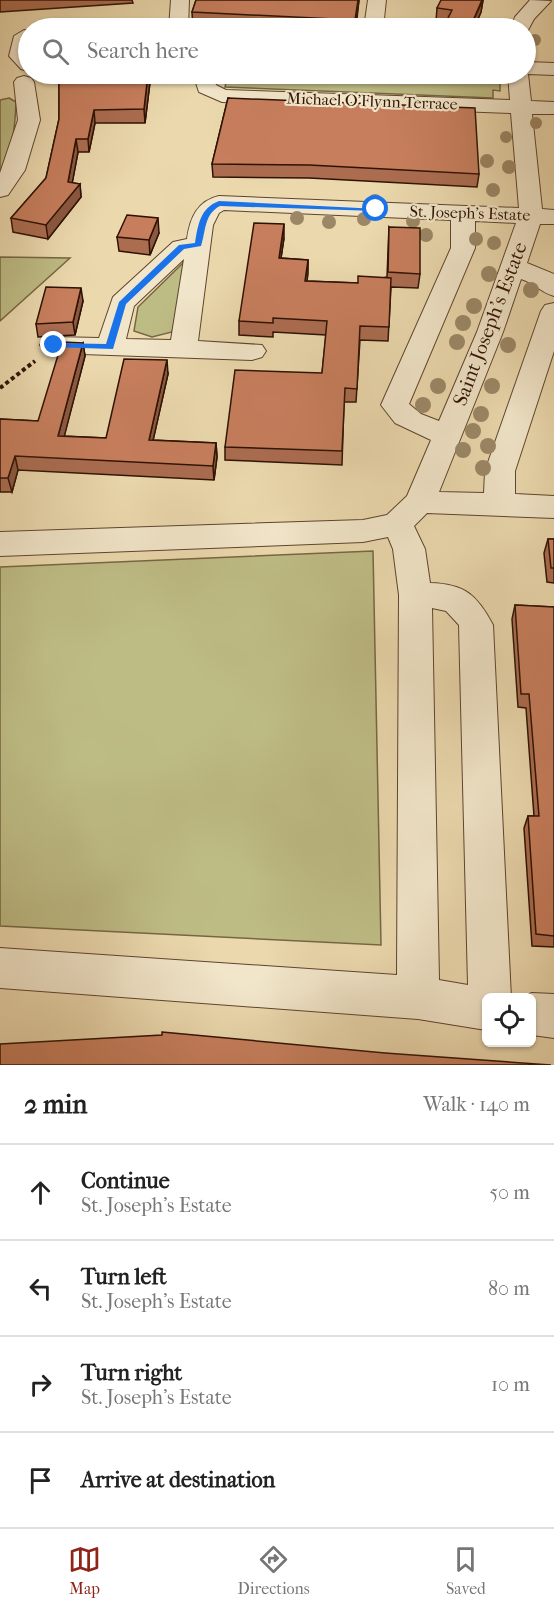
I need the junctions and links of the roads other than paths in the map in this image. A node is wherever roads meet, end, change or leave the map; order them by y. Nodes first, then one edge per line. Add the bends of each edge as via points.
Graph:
1 (180, 0) edge
2 (377, 0) edge
3 (179, 18) edge
4 (375, 18) edge
5 (0, 34) edge
6 (18, 36) edge
7 (536, 68) edge
8 (554, 69) edge
9 (23, 84) edge
10 (205, 84) edge
11 (519, 84) edge
12 (520, 106) junction
13 (554, 108) edge
14 (0, 190) edge
15 (463, 212) junction
16 (542, 216) edge
17 (198, 245) junction
18 (513, 267) junction
19 (554, 288) edge
20 (554, 311) edge
21 (54, 345) road end
22 (110, 347) junction
23 (183, 349) junction
24 (252, 351) dead end
25 (448, 435) junction
26 (499, 505) junction
27 (554, 507) edge
28 (393, 519) junction
29 (0, 544) edge
30 (415, 595) junction
31 (0, 968) edge
32 (490, 993) edge
33 (418, 998) junction
34 (482, 1009) edge
35 (536, 1014) edge
36 (554, 1016) edge

1 - 3 street
2 - 4 street
5 - 6 street
7 - 8 street
9 - 14 street via 29,120 14,170
10 - 12 street, Michael O'Flynn Terrace via 222,96
11 - 12 street, Saint Joseph's Estate
12 - 13 street, Michael O'Flynn Terrace
12 - 16 street, Saint Joseph's Estate
15 - 16 street, St. Joseph's Estate
15 - 17 street, St. Joseph's Estate via 219,203 209,208
15 - 25 street via 463,248 395,405 400,414
16 - 18 street, Saint Joseph's Estate
17 - 22 street via 182,247 122,303
17 - 23 street, St. Joseph's Estate
18 - 19 street via 543,278
18 - 25 street, Saint Joseph's Estate
20 - 26 street via 500,471
21 - 22 street
22 - 23 street
23 - 24 street
25 - 28 street, Saint Joseph's Estate
26 - 27 street
26 - 28 street
28 - 29 street
28 - 30 street via 409,549
30 - 32 street via 454,598 467,607 476,625
30 - 33 street
31 - 33 street
33 - 34 street
35 - 36 street

